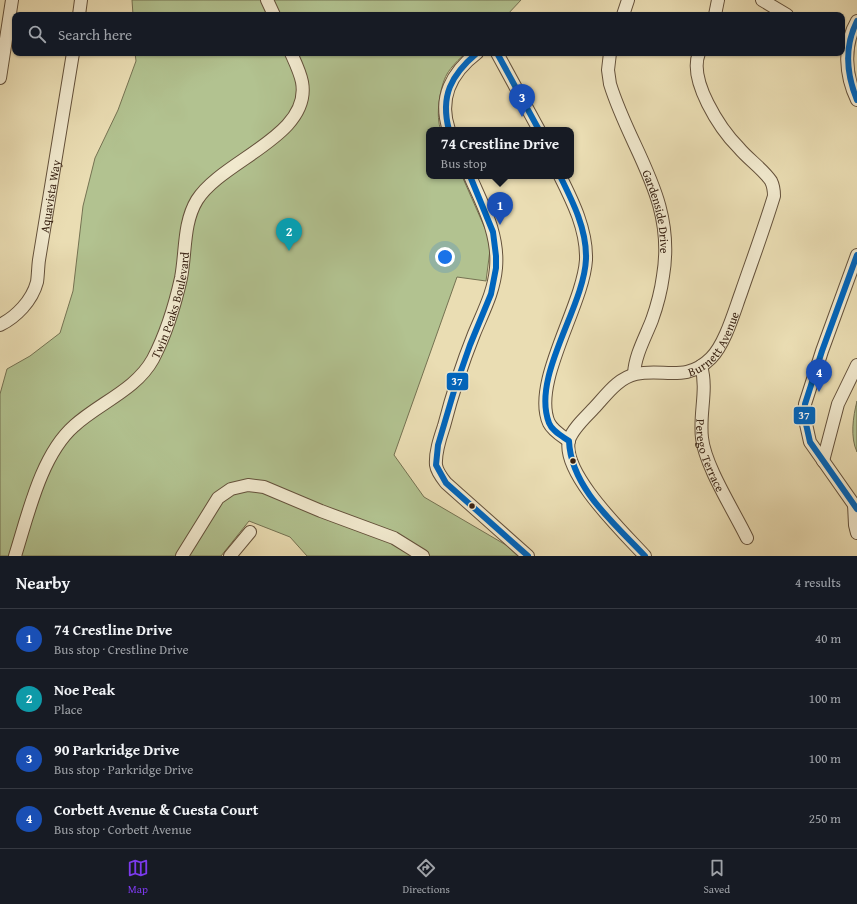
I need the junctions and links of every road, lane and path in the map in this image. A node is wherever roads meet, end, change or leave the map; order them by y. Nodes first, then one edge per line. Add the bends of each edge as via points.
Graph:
1 (12, 0) edge
2 (81, 0) edge
3 (267, 0) edge
4 (628, 0) edge
5 (718, 0) edge
6 (762, 0) edge
7 (79, 12) edge
8 (273, 12) edge
9 (624, 12) edge
10 (716, 12) edge
11 (782, 12) edge
12 (857, 21) edge
13 (845, 47) edge
14 (73, 56) edge
15 (292, 56) edge
16 (474, 56) edge
17 (499, 56) edge
18 (610, 56) edge
19 (698, 56) edge
20 (0, 78) edge
21 (857, 100) edge
22 (448, 127) edge
23 (537, 127) edge
24 (471, 179) edge
25 (561, 179) edge
26 (857, 255) edge
27 (0, 325) edge
28 (857, 365) edge
29 (701, 366) junction
30 (634, 374) junction
31 (569, 441) junction
32 (823, 461) junction
33 (856, 506) edge
34 (250, 532) dead end
35 (857, 533) edge
36 (747, 538) dead end
37 (15, 556) edge
38 (182, 556) edge
39 (230, 556) edge
40 (423, 556) edge
41 (528, 556) edge
42 (644, 556) edge

1 - 20 street
2 - 7 street
3 - 8 street
4 - 9 street
5 - 10 street
6 - 11 street
12 - 13 street
13 - 21 street via 847,66
14 - 27 street, Aquavista Way via 37,283 18,312
15 - 37 street, Twin Peaks Boulevard via 302,82 302,98 298,111 280,132 216,179 196,201 186,228 179,286 148,368 136,381 74,426 56,447 43,473
16 - 22 street via 457,71 449,86 445,108
17 - 23 street
18 - 30 street, Gardenside Drive via 610,84 656,192 662,212 665,240 660,296 637,356
19 - 29 street, Burnett Avenue via 698,76 711,111 737,147 772,182 774,196 730,322 716,352
24 - 41 street via 492,227 496,271 491,293 450,402 437,452 437,468 446,483
25 - 31 street via 580,222 586,260 580,291 546,386 545,405 552,427
26 - 32 street via 805,404 807,433
28 - 32 street via 838,404
29 - 30 street, Burnett Avenue via 677,374
29 - 36 street, Perego Terrace via 705,379 702,439 707,459
30 - 31 street, Burnett Avenue via 614,385 574,431
31 - 42 street via 570,457 586,490
32 - 33 street
33 - 35 street
34 - 39 street
38 - 40 street via 218,498 234,488 251,484 394,538

